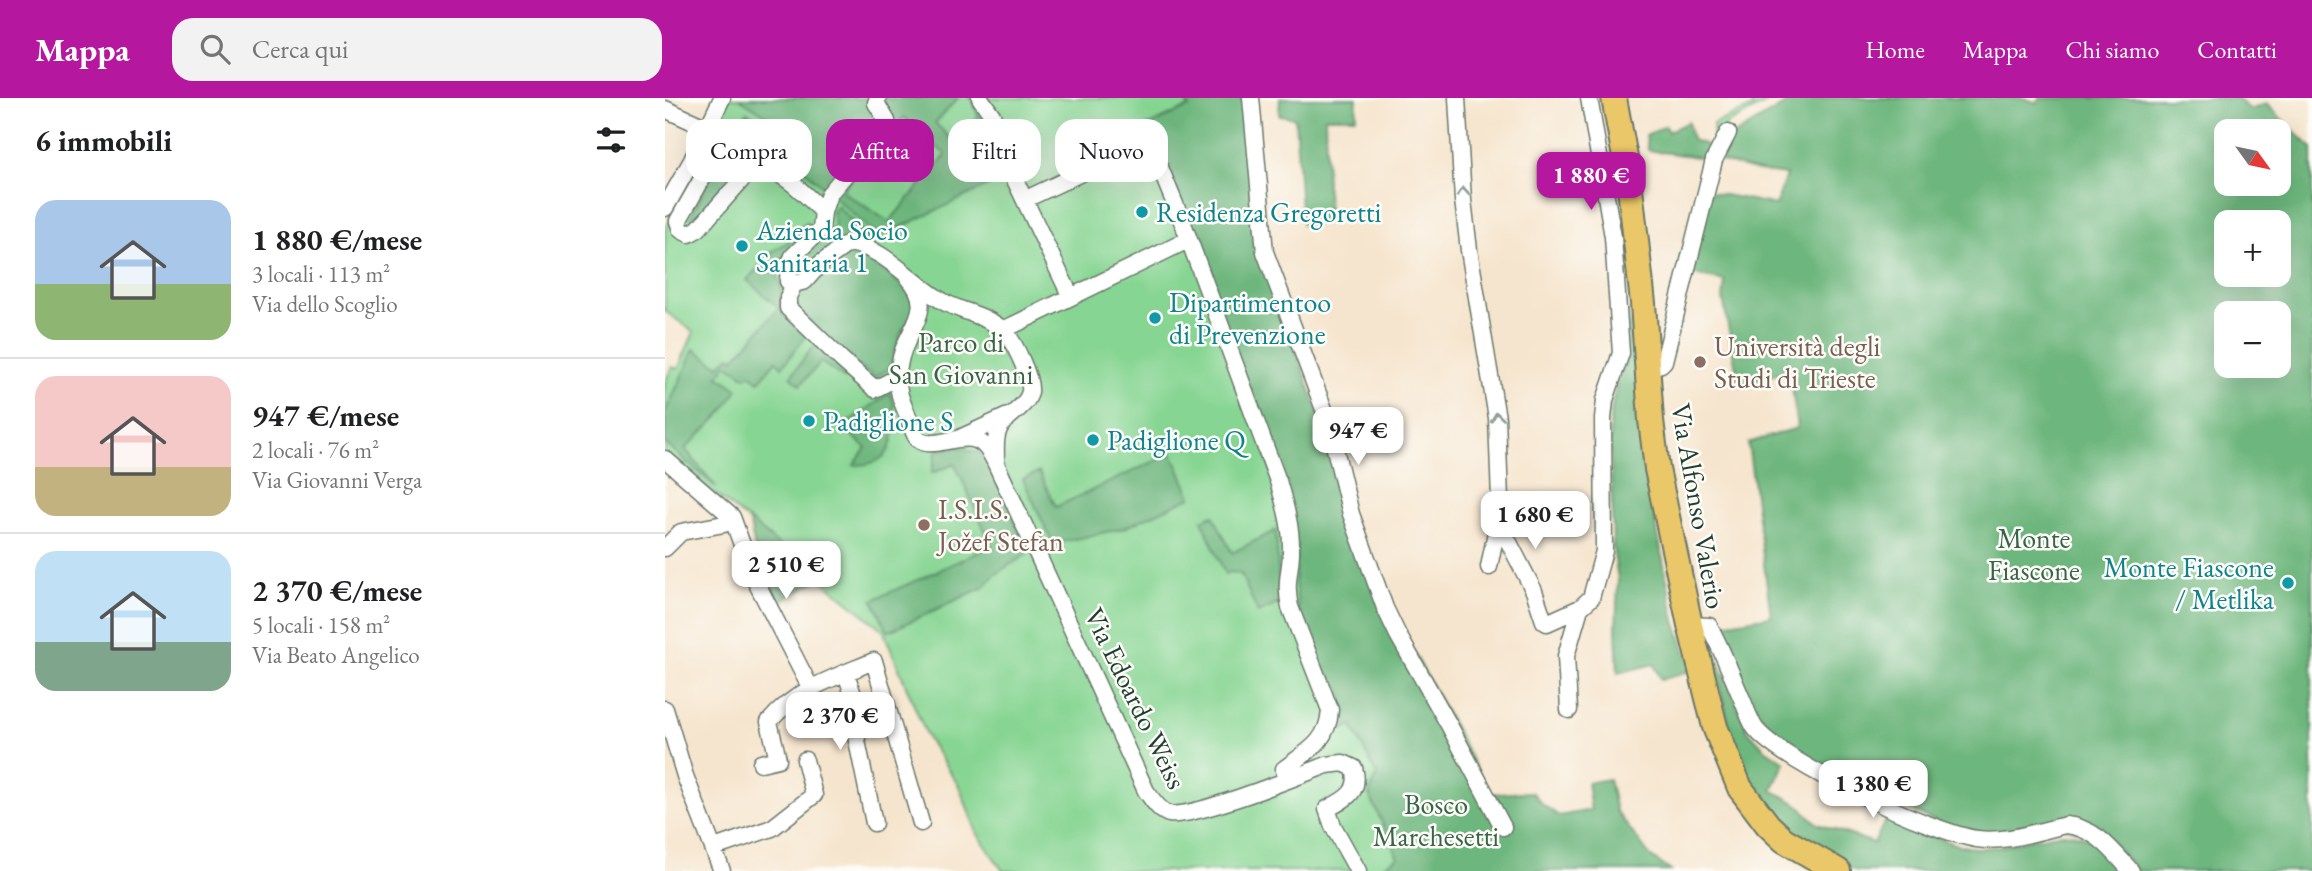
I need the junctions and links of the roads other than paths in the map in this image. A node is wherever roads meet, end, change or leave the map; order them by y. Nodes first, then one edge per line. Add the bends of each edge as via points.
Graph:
1 (722, 98) edge
2 (878, 98) edge
3 (980, 98) edge
4 (1251, 98) edge
5 (1457, 98) edge
6 (1589, 98) edge
7 (1614, 98) edge
8 (665, 109) edge
9 (687, 119) edge
10 (712, 119) edge
11 (1728, 133) dead end
12 (686, 168) edge
13 (1617, 181) junction
14 (700, 182) edge
15 (740, 182) edge
16 (788, 182) edge
17 (1026, 199) junction
18 (665, 208) edge
19 (823, 212) junction
20 (1624, 235) junction
21 (1188, 240) junction
22 (908, 277) junction
23 (794, 284) junction
24 (1071, 297) junction
25 (964, 311) junction
26 (915, 326) junction
27 (1003, 330) junction
28 (1647, 368) junction
29 (898, 377) junction
30 (1012, 415) junction
31 (959, 438) junction
32 (665, 459) edge
33 (996, 463) junction
34 (732, 517) junction
35 (1501, 527) junction
36 (665, 548) edge
37 (1489, 567) dead end
38 (1580, 608) junction
39 (1690, 625) junction
40 (846, 673) junction
41 (810, 687) junction
42 (665, 709) edge
43 (1569, 710) dead end
44 (805, 760) dead end
45 (761, 764) dead end
46 (1285, 780) junction
47 (874, 823) dead end
48 (921, 823) dead end
49 (1503, 827) dead end
50 (714, 848) junction
51 (722, 871) edge
52 (1358, 871) edge
53 (1838, 871) edge
54 (2131, 871) edge

1 - 10 street
2 - 19 street via 876,103 887,121 829,194
3 - 17 street via 992,115
4 - 49 street via 1265,252 1328,420 1351,514 1398,635
35 -> 5 street via 1497,418 1463,200
6 - 13 street
7 - 13 main road, Via Alfonso Valerio
8 - 9 street
11 - 28 street via 1714,160 1664,361
12 - 18 street
13 - 20 main road, Via Alfonso Valerio
14 - 15 street via 678,221 681,230 689,234
16 - 19 street
17 - 21 street via 1149,141
17 - 24 street
19 - 23 street via 821,229 793,256 788,281
20 - 28 main road, Via Alfonso Valerio
20 - 38 street via 1621,353 1603,419 1604,551 1591,598
21 - 24 street
21 - 46 street via 1278,481 1292,548 1288,599 1330,709 1329,726 1319,741 1284,769
22 - 23 street via 873,249 849,243 805,281
22 - 25 street
22 - 26 street via 921,307
23 - 29 street via 789,308 842,360 875,389
24 - 27 street
25 - 26 street via 946,310
25 - 27 street
26 - 29 street
27 - 30 street via 1030,384 1030,395
28 - 39 main road, Via Alfonso Valerio via 1657,469
29 - 31 street via 899,396 918,439 928,444
30 - 31 street
30 - 33 street via 1000,426
31 - 33 street via 977,440
32 - 34 street
33 - 46 street, Via Edoardo Weiss via 1129,757 1161,810 1186,813
34 - 36 street via 724,524 681,532
34 - 41 street via 754,578
35 - 37 street
35 - 38 street via 1534,591 1543,621 1558,620
38 - 43 street via 1566,656
39 - 53 main road, Via Alfonso Valerio via 1715,727 1740,788 1784,840
39 - 54 street via 1709,626 1755,728 1817,771 1879,803 1959,835 1997,839 2077,825 2098,836
40 - 41 street
40 - 47 street via 860,717 855,731
40 - 48 street via 874,661
41 - 45 street via 769,722 778,760
42 - 50 street
44 - 50 street via 814,795 772,828
46 - 52 street, Via Edoardo Weiss via 1327,765 1354,768 1358,780 1354,791 1327,809
50 - 51 street

